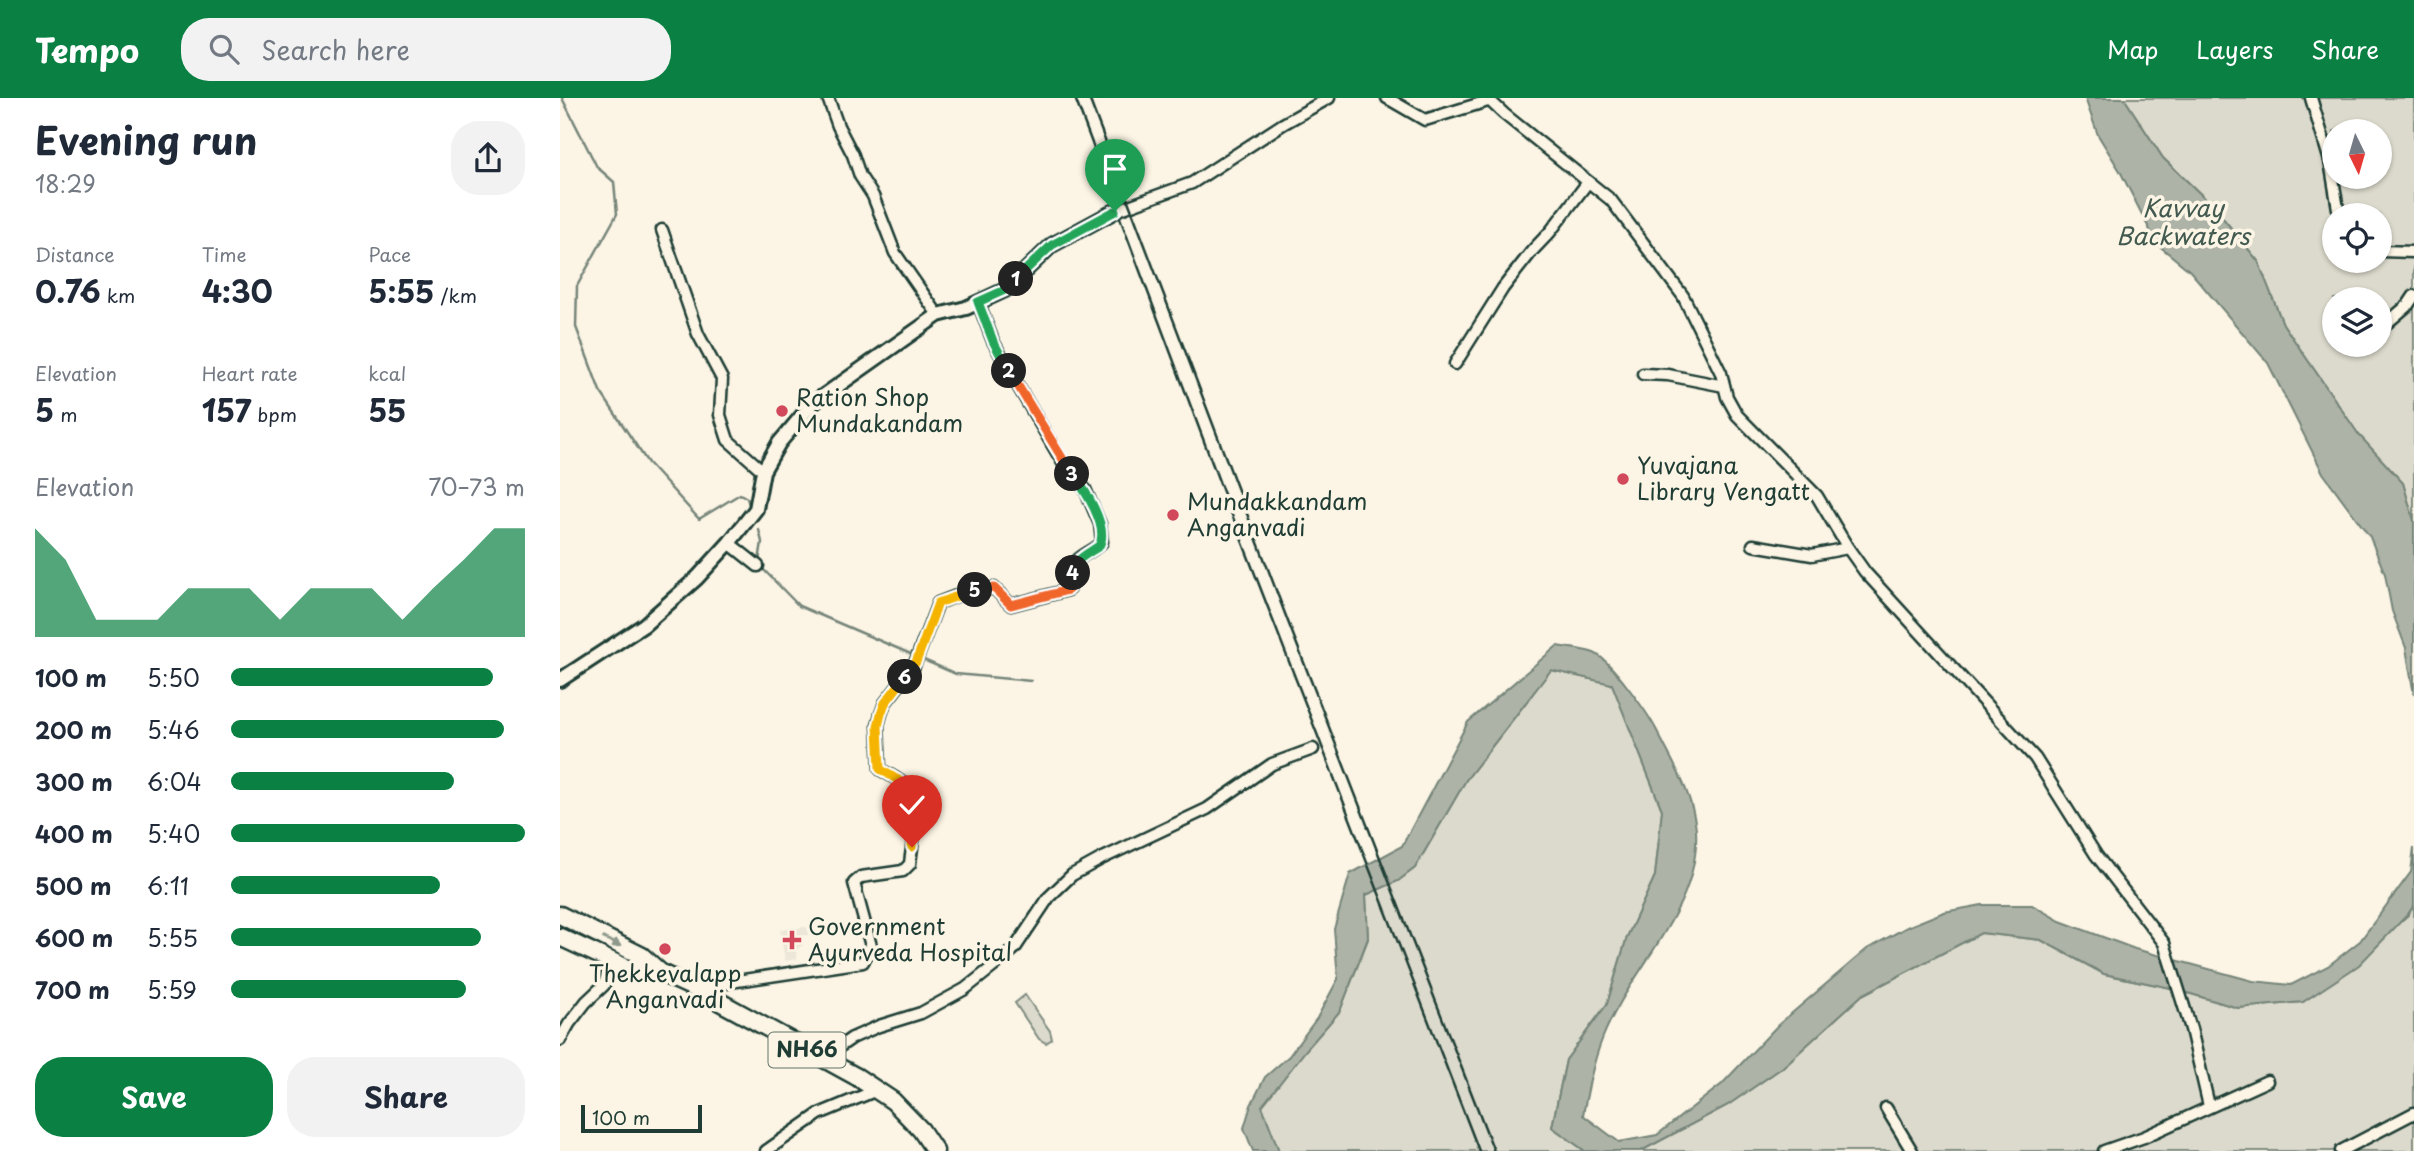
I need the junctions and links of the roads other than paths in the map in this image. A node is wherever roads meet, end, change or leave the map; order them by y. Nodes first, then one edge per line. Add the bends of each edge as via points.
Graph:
1 (828, 98) edge
2 (1329, 98) edge
3 (1387, 98) edge
4 (2311, 98) edge
5 (1488, 99) edge
6 (1588, 182) junction
7 (2337, 203) edge
8 (1115, 211) joint
9 (662, 230) dead end
10 (2392, 252) edge
11 (2414, 253) edge
12 (2414, 296) edge
13 (978, 302) junction
14 (938, 316) junction
15 (2392, 319) edge
16 (1455, 365) dead end
17 (1643, 374) dead end
18 (1724, 386) junction
19 (763, 471) junction
20 (729, 543) junction
21 (1753, 545) dead end
22 (1848, 548) junction
23 (758, 566) dead end
24 (560, 680) edge
25 (1313, 749) dead end
26 (560, 915) edge
27 (560, 937) edge
28 (611, 960) junction
29 (661, 974) junction
30 (698, 989) junction
31 (560, 1040) edge
32 (829, 1063) junction
33 (2267, 1081) dead end
34 (877, 1089) junction
35 (2209, 1107) junction
36 (1886, 1108) dead end
37 (2414, 1113) edge
38 (766, 1151) edge
39 (936, 1151) edge
40 (1912, 1151) edge
41 (2104, 1151) edge
42 (2341, 1151) edge

1 - 14 street via 895,253
2 - 8 street via 1192,183
3 - 5 street via 1424,120
4 - 7 street
5 - 6 street
6 - 16 street via 1503,288
6 - 18 street via 1611,200 1683,296
8 - 13 street via 1052,245 1005,290
9 - 19 street via 698,334 722,379 720,415 728,440
10 - 11 street
12 - 15 street
13 - 14 street
13 - 30 street via 1015,381 1066,468 1085,489 1100,524 1102,542 1074,566 1068,590 1011,605 994,588 980,589 938,603 916,662 885,703 878,726 880,769 907,788 914,807 910,864 904,871 861,877 854,883 871,946 863,962
14 - 19 street via 812,404 779,443
17 - 18 street
18 - 22 street via 1737,415 1817,496
19 - 20 street via 756,509
20 - 23 street
20 - 24 street via 644,625
21 - 22 street via 1812,555
22 - 35 street via 2035,758 2096,855 2164,943
25 - 32 street via 1272,764 1207,809 1072,875 1049,897 1015,948 965,989 921,1013 852,1038
26 -> 29 highway, NH66 via 642,956
27 - 28 highway, NH66
28 - 29 highway, NH66 via 631,970
28 - 31 street via 604,985
29 - 30 highway, NH66
30 - 32 highway, NH66
32 - 34 highway, NH66
33 - 35 street
34 - 38 street via 820,1114
34 - 39 highway, NH66 via 921,1130
35 - 41 street
36 - 40 street
37 - 42 street

